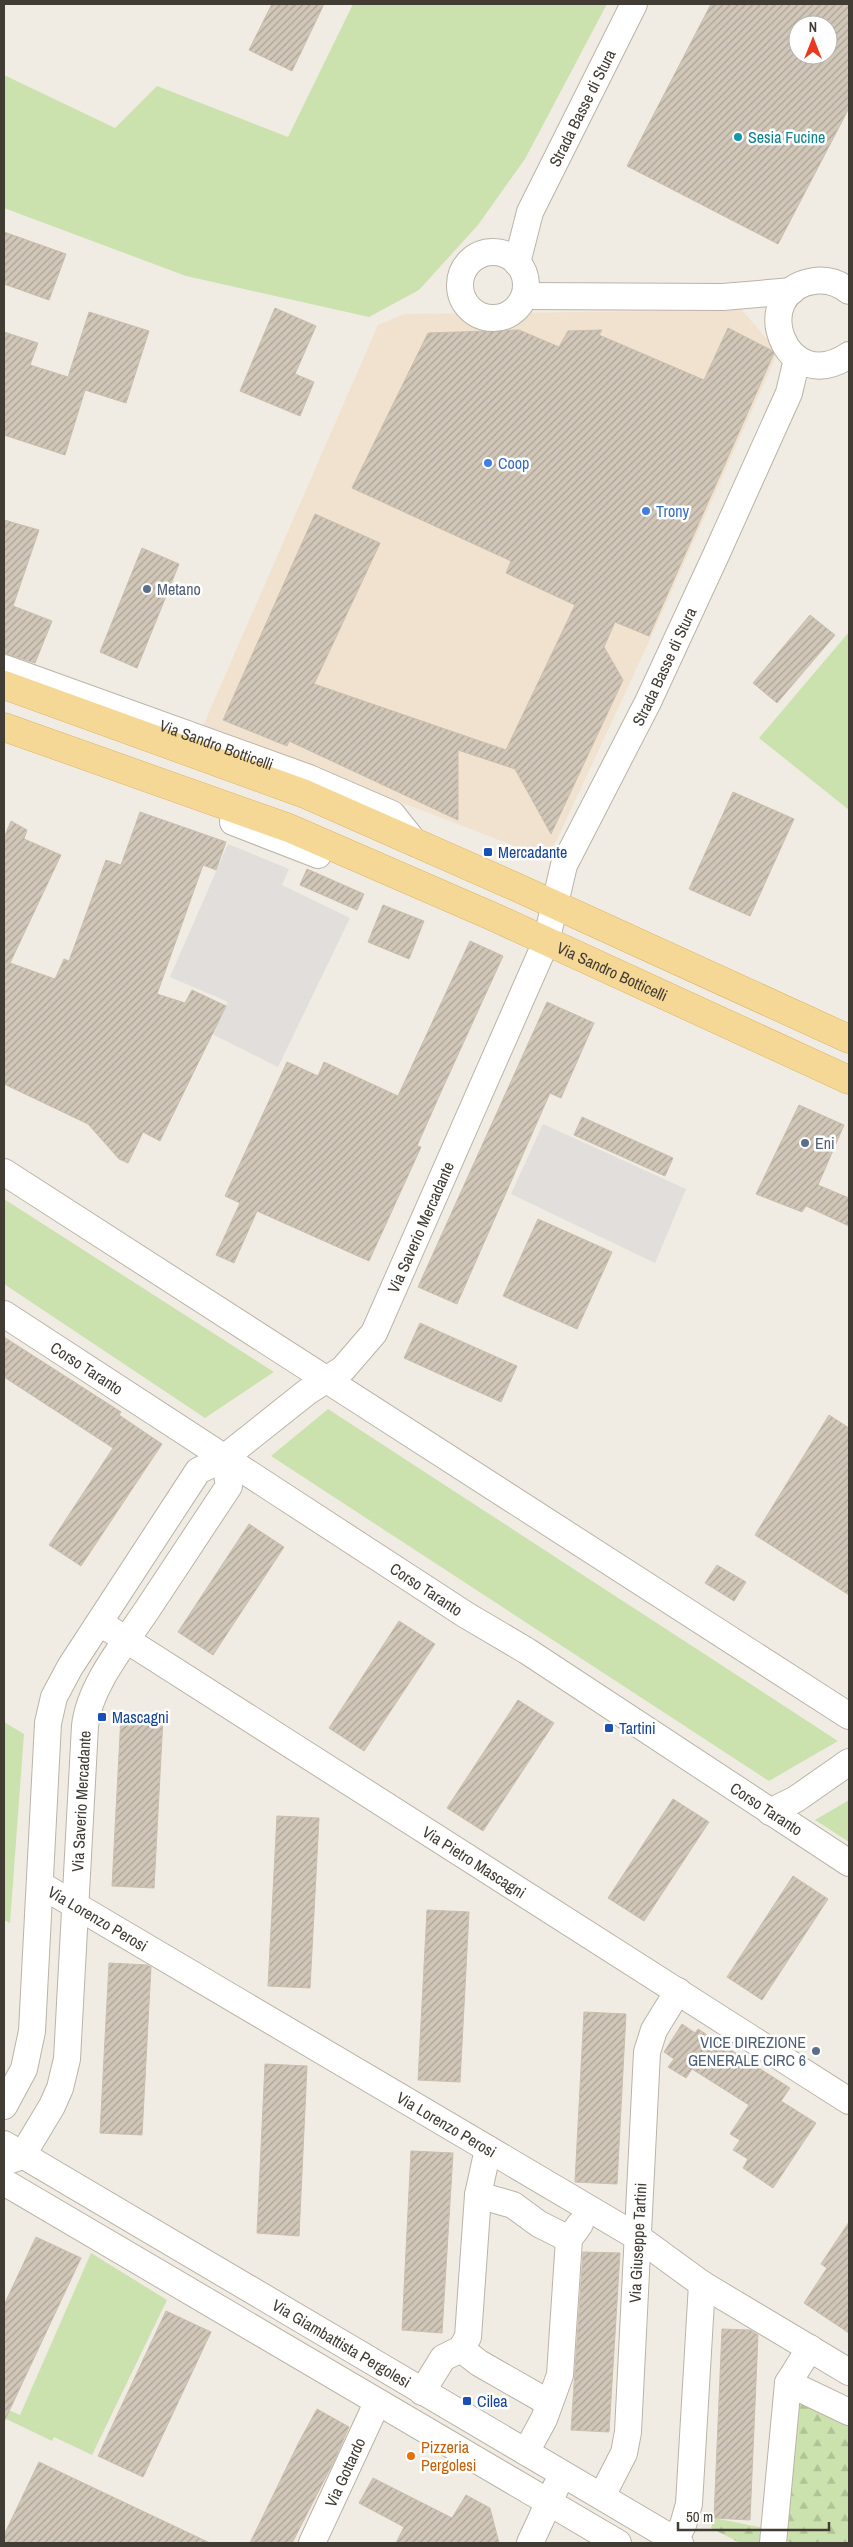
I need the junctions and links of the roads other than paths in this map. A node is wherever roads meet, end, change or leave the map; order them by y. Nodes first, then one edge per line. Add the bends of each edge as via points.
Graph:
1 (634, 4) edge
2 (530, 212) junction
3 (494, 252) junction
4 (517, 262) junction
5 (792, 291) junction
6 (849, 291) edge
7 (524, 296) junction
8 (733, 296) junction
9 (778, 321) junction
10 (849, 355) edge
11 (810, 363) junction
12 (4, 668) edge
13 (4, 685) edge
14 (4, 727) edge
15 (4, 741) edge
16 (415, 842) junction
17 (375, 865) junction
18 (553, 905) junction
19 (546, 942) junction
20 (849, 1039) edge
21 (849, 1080) edge
22 (4, 1172) edge
23 (4, 1314) edge
24 (326, 1381) junction
25 (224, 1458) junction
26 (100, 1623) junction
27 (126, 1640) junction
28 (849, 1716) edge
29 (849, 1762) edge
30 (778, 1818) junction
31 (849, 1863) edge
32 (40, 1885) junction
33 (76, 1907) junction
34 (678, 1991) junction
35 (849, 2101) edge
36 (4, 2106) edge
37 (488, 2149) junction
38 (10, 2154) edge
39 (4, 2182) edge
40 (478, 2195) junction
41 (579, 2225) junction
42 (639, 2238) junction
43 (702, 2284) junction
44 (810, 2348) junction
45 (452, 2354) junction
46 (849, 2372) edge
47 (788, 2383) junction
48 (422, 2392) junction
49 (377, 2403) junction
50 (547, 2411) junction
51 (849, 2412) edge
52 (526, 2452) junction
53 (563, 2473) junction
54 (602, 2496) junction
55 (549, 2502) junction
56 (678, 2542) edge
57 (775, 2542) edge
58 (312, 2543) edge
59 (530, 2543) edge
60 (618, 2543) edge

1 - 2 street, Strada Basse di Stura
2 - 3 street, Strada Basse di Stura
2 - 4 street, Strada Basse di Stura
3 - 4 street
3 - 7 street via 475,258 462,273 461,292 468,307 484,317 502,317 512,312
4 - 7 street via 526,278
5 - 6 street via 820,280 839,284
5 - 8 street
5 - 9 street via 785,299
7 - 8 street
8 - 9 street
9 - 11 street via 782,342
10 - 11 street, Strada Basse di Stura via 836,363
11 - 18 street, Strada Basse di Stura via 789,393 648,702 564,865
12 - 16 street, Via Sandro Botticelli via 309,778 392,814
13 - 16 main road, Via Sandro Botticelli via 305,794
14 - 17 main road, Via Sandro Botticelli via 289,828
15 - 17 street, Via Sandro Botticelli via 329,860
16 - 18 main road, Via Sandro Botticelli
17 - 19 main road, Via Sandro Botticelli
18 - 19 street, Strada Basse di Stura
18 - 20 main road, Via Sandro Botticelli
19 - 21 main road, Via Sandro Botticelli
19 - 24 street, Via Saverio Mercadante via 374,1333 343,1369
22 - 24 street
23 - 25 street, Corso Taranto
24 - 25 street, Via Saverio Mercadante via 307,1392
24 - 28 street
25 - 26 street, Via Saverio Mercadante via 198,1471
25 - 27 street, Via Saverio Mercadante via 229,1486
25 - 30 street, Corso Taranto via 527,1651
26 - 27 street, Via Pietro Mascagni
26 - 32 street, Via Saverio Mercadante via 66,1673 49,1716
27 - 33 street, Via Saverio Mercadante via 96,1690 85,1722
27 - 34 street, Via Pietro Mascagni
29 - 30 street via 796,1799
30 - 31 street, Corso Taranto
32 - 33 street, Via Lorenzo Perosi
32 - 36 street, Via Saverio Mercadante via 29,2052
33 - 37 street, Via Lorenzo Perosi
33 - 38 street, Via Saverio Mercadante via 65,2069 52,2106
34 - 35 street, Via Pietro Mascagni
34 - 42 street, Via Giuseppe Tartini via 654,2030 647,2052
37 - 40 street
37 - 41 street, Via Lorenzo Perosi
38 - 48 street, Via Giambattista Pergolesi
39 - 49 street, Via Giambattista Pergolesi
40 - 41 street via 513,2205 539,2224
40 - 45 street via 468,2336
41 - 42 street, Via Lorenzo Perosi
41 - 50 street via 560,2375
42 - 43 street, Via Lorenzo Perosi
42 - 54 street, Via Giuseppe Tartini via 627,2442
43 - 44 street, Via Lorenzo Perosi
43 - 56 street via 689,2504
44 - 46 street, Via Lorenzo Perosi
44 - 47 street
45 - 48 street
45 - 50 street via 479,2363
47 - 51 street
47 - 57 street
48 - 52 street, Via Giambattista Pergolesi
49 - 55 street, Via Giambattista Pergolesi
49 - 58 street, Via Gottardo
50 - 52 street
52 - 53 street, Via Giambattista Pergolesi
53 - 54 street, Via Giambattista Pergolesi
53 - 55 street
54 - 56 street, Via Giambattista Pergolesi
55 - 59 street
55 - 60 street, Via Giambattista Pergolesi

